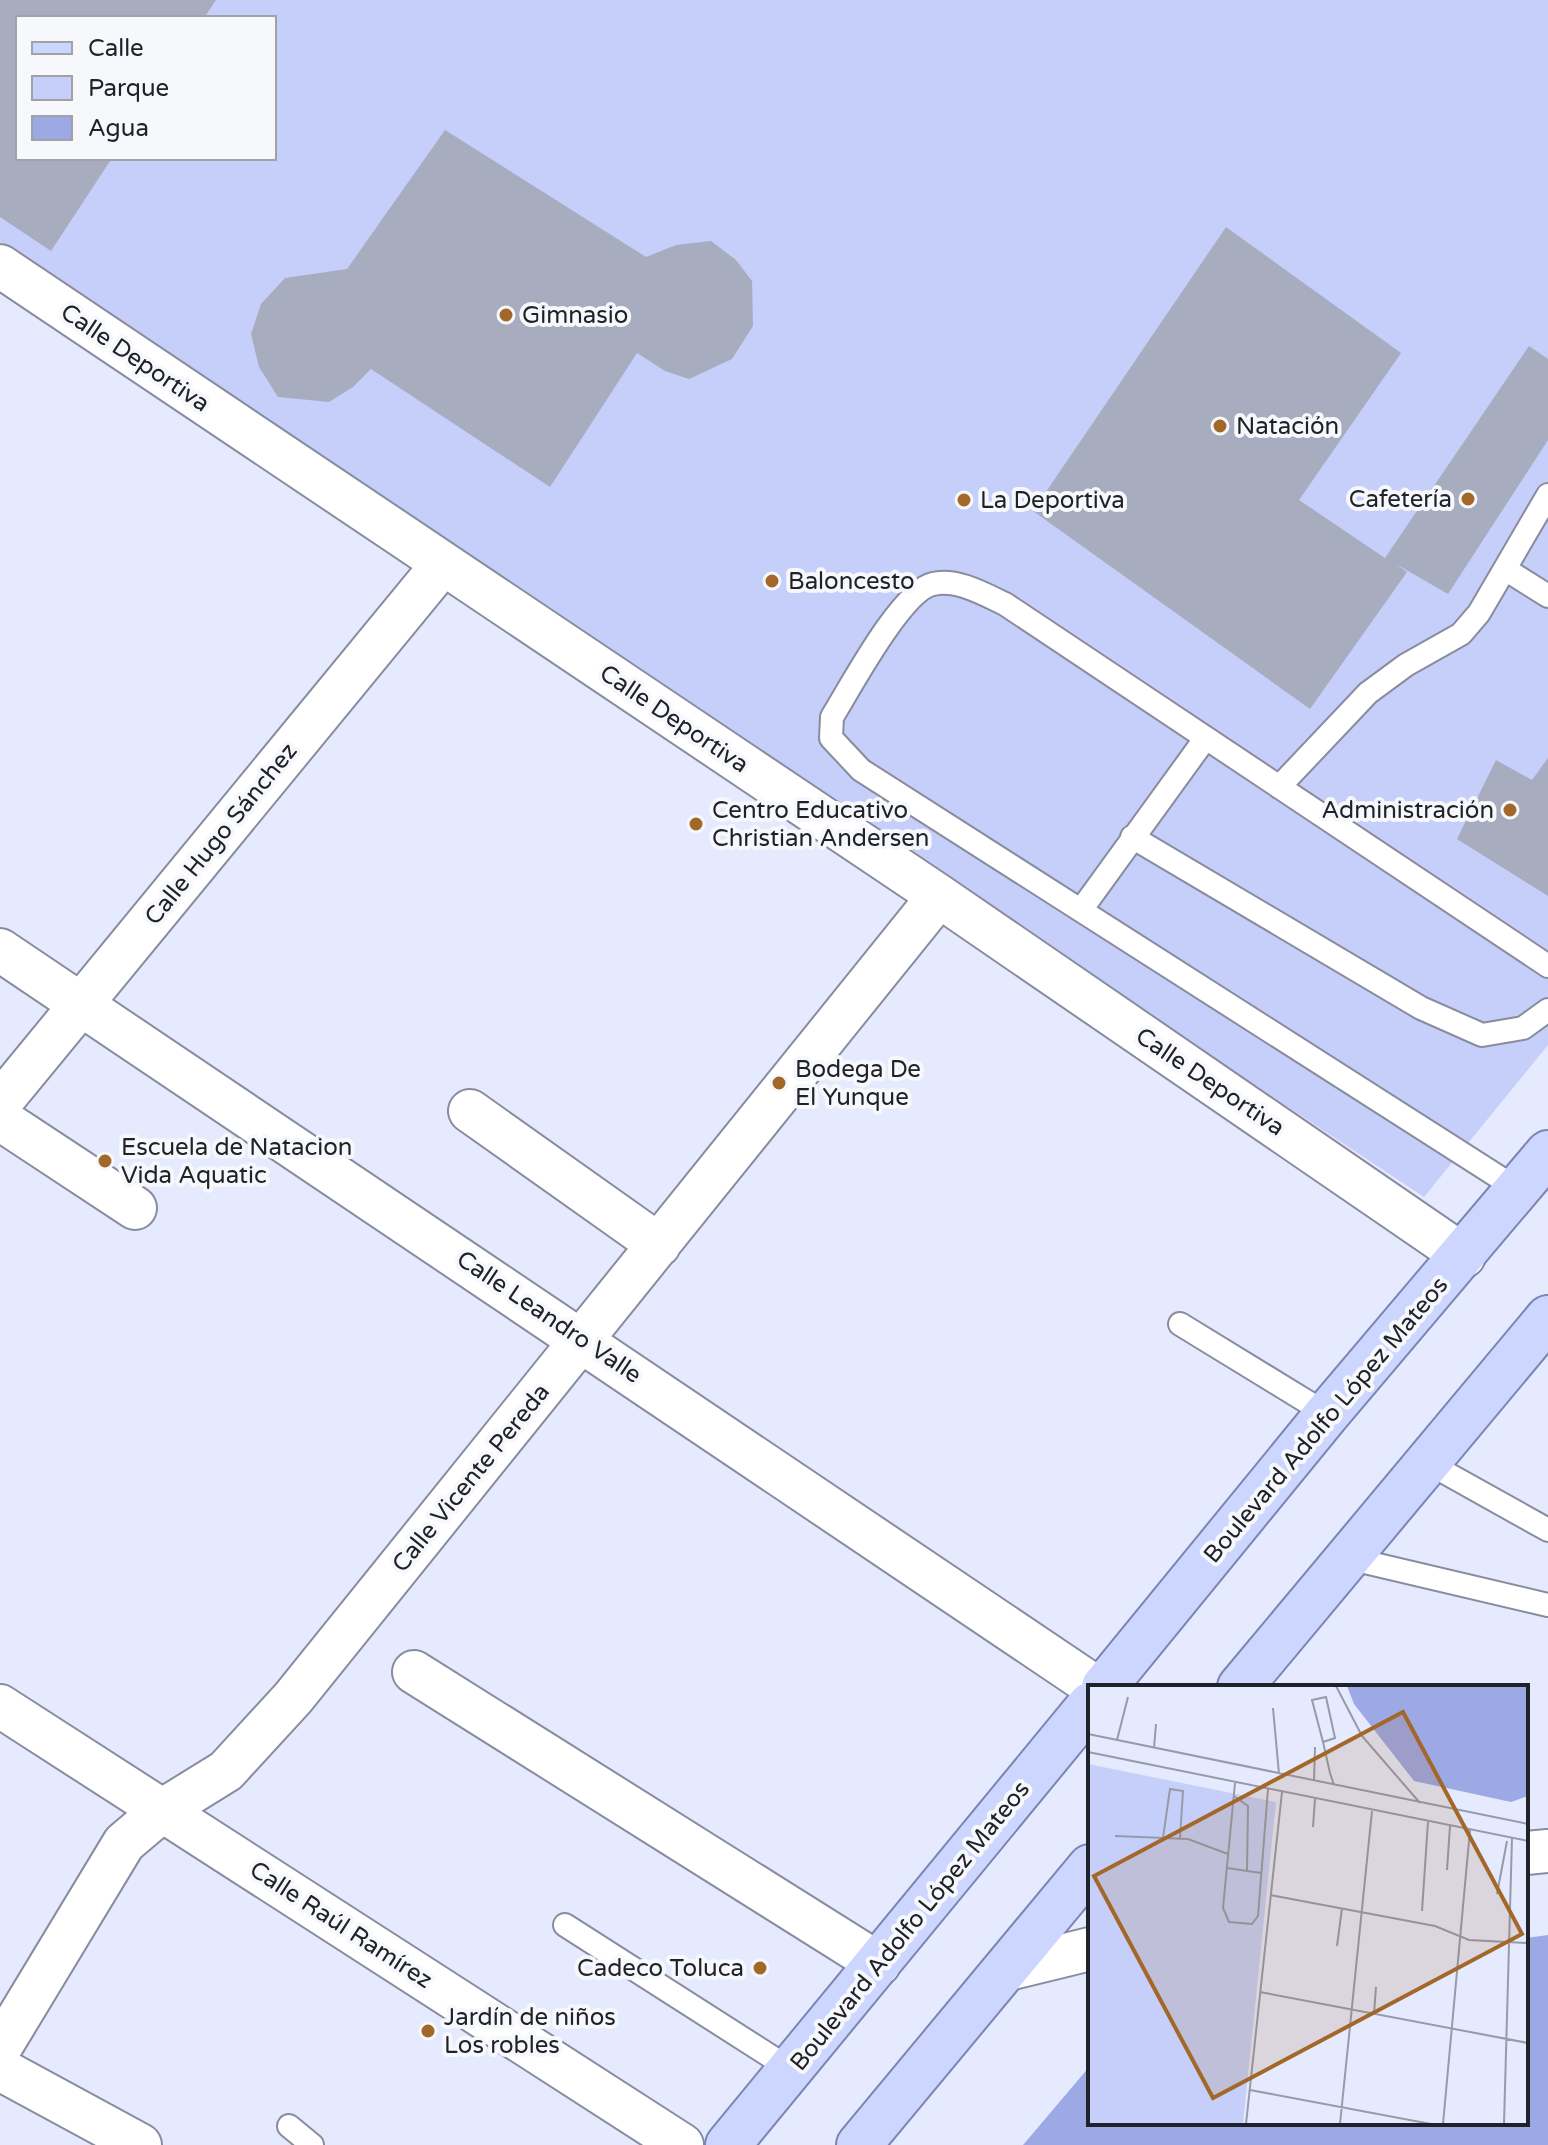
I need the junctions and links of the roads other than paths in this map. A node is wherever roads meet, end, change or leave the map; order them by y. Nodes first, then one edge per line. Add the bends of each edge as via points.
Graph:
1 (0, 266) edge
2 (1548, 495) edge
3 (442, 565) junction
4 (1505, 569) junction
5 (1548, 596) edge
6 (1205, 739) junction
7 (1279, 787) junction
8 (1132, 837) junction
9 (939, 896) junction
10 (1081, 910) junction
11 (0, 950) edge
12 (1548, 966) edge
13 (82, 1004) junction
14 (1548, 1010) edge
15 (0, 1103) edge
16 (470, 1111) dead end
17 (0, 1119) edge
18 (1548, 1153) edge
19 (1519, 1190) junction
20 (135, 1208) dead end
21 (659, 1245) junction
22 (1464, 1256) junction
23 (1548, 1318) edge
24 (1180, 1324) dead end
25 (583, 1340) junction
26 (1327, 1414) junction
27 (1428, 1463) junction
28 (1548, 1530) edge
29 (1348, 1558) junction
30 (1548, 1605) edge
31 (414, 1672) dead end
32 (1092, 1685) edge
33 (1106, 1685) edge
34 (1242, 1685) edge
35 (0, 1706) edge
36 (1088, 1707) edge
37 (163, 1810) junction
38 (1548, 1851) edge
39 (1528, 1853) edge
40 (1088, 1869) edge
41 (565, 1925) dead end
42 (1088, 1949) edge
43 (879, 1964) junction
44 (1004, 1970) junction
45 (0, 2048) edge
46 (0, 2069) edge
47 (792, 2070) junction
48 (289, 2126) dead end
49 (140, 2145) edge
50 (312, 2145) edge
51 (682, 2145) edge
52 (728, 2145) edge
53 (859, 2145) edge

1 - 3 street, Calle Deportiva
2 - 4 lane
3 - 9 street, Calle Deportiva
3 - 13 street, Calle Hugo Sánchez
4 - 5 lane
4 - 7 lane via 1461,634 1368,693
6 - 7 lane
6 - 8 lane
6 - 10 lane via 1005,604 950,584 932,584 911,595 832,717 831,738 861,770
7 - 12 lane
8 - 10 lane
8 - 14 lane via 1421,1008 1482,1035 1523,1028
9 - 21 street, Calle Vicente Pereda
9 - 22 street, Calle Deportiva
10 - 19 lane
11 - 13 street, Calle Leandro Valle
13 - 15 street, Calle Hugo Sánchez
13 - 25 street, Calle Leandro Valle
16 - 21 street
17 - 20 street
18 - 19 main road, Boulevard Adolfo López Mateos
19 - 22 main road, Boulevard Adolfo López Mateos
21 - 25 street, Calle Vicente Pereda
22 - 26 main road, Boulevard Adolfo López Mateos
23 - 27 main road
24 - 26 lane
25 - 32 street, Calle Leandro Valle
25 - 37 street, Calle Vicente Pereda via 267,1728 226,1771
26 - 33 main road, Boulevard Adolfo López Mateos
27 - 28 lane
27 - 29 main road
29 - 30 lane
29 - 34 main road
31 - 43 street
35 - 37 street, Calle Raúl Ramírez
36 - 43 main road, Boulevard Adolfo López Mateos
37 - 45 street, Calle Vicente Pereda via 124,1843
37 - 51 street, Calle Raúl Ramírez
38 - 39 street
40 - 44 main road
41 - 47 lane
42 - 44 street
43 - 47 main road, Boulevard Adolfo López Mateos
44 - 53 main road
46 - 49 street
47 - 52 main road, Boulevard Adolfo López Mateos
48 - 50 lane

